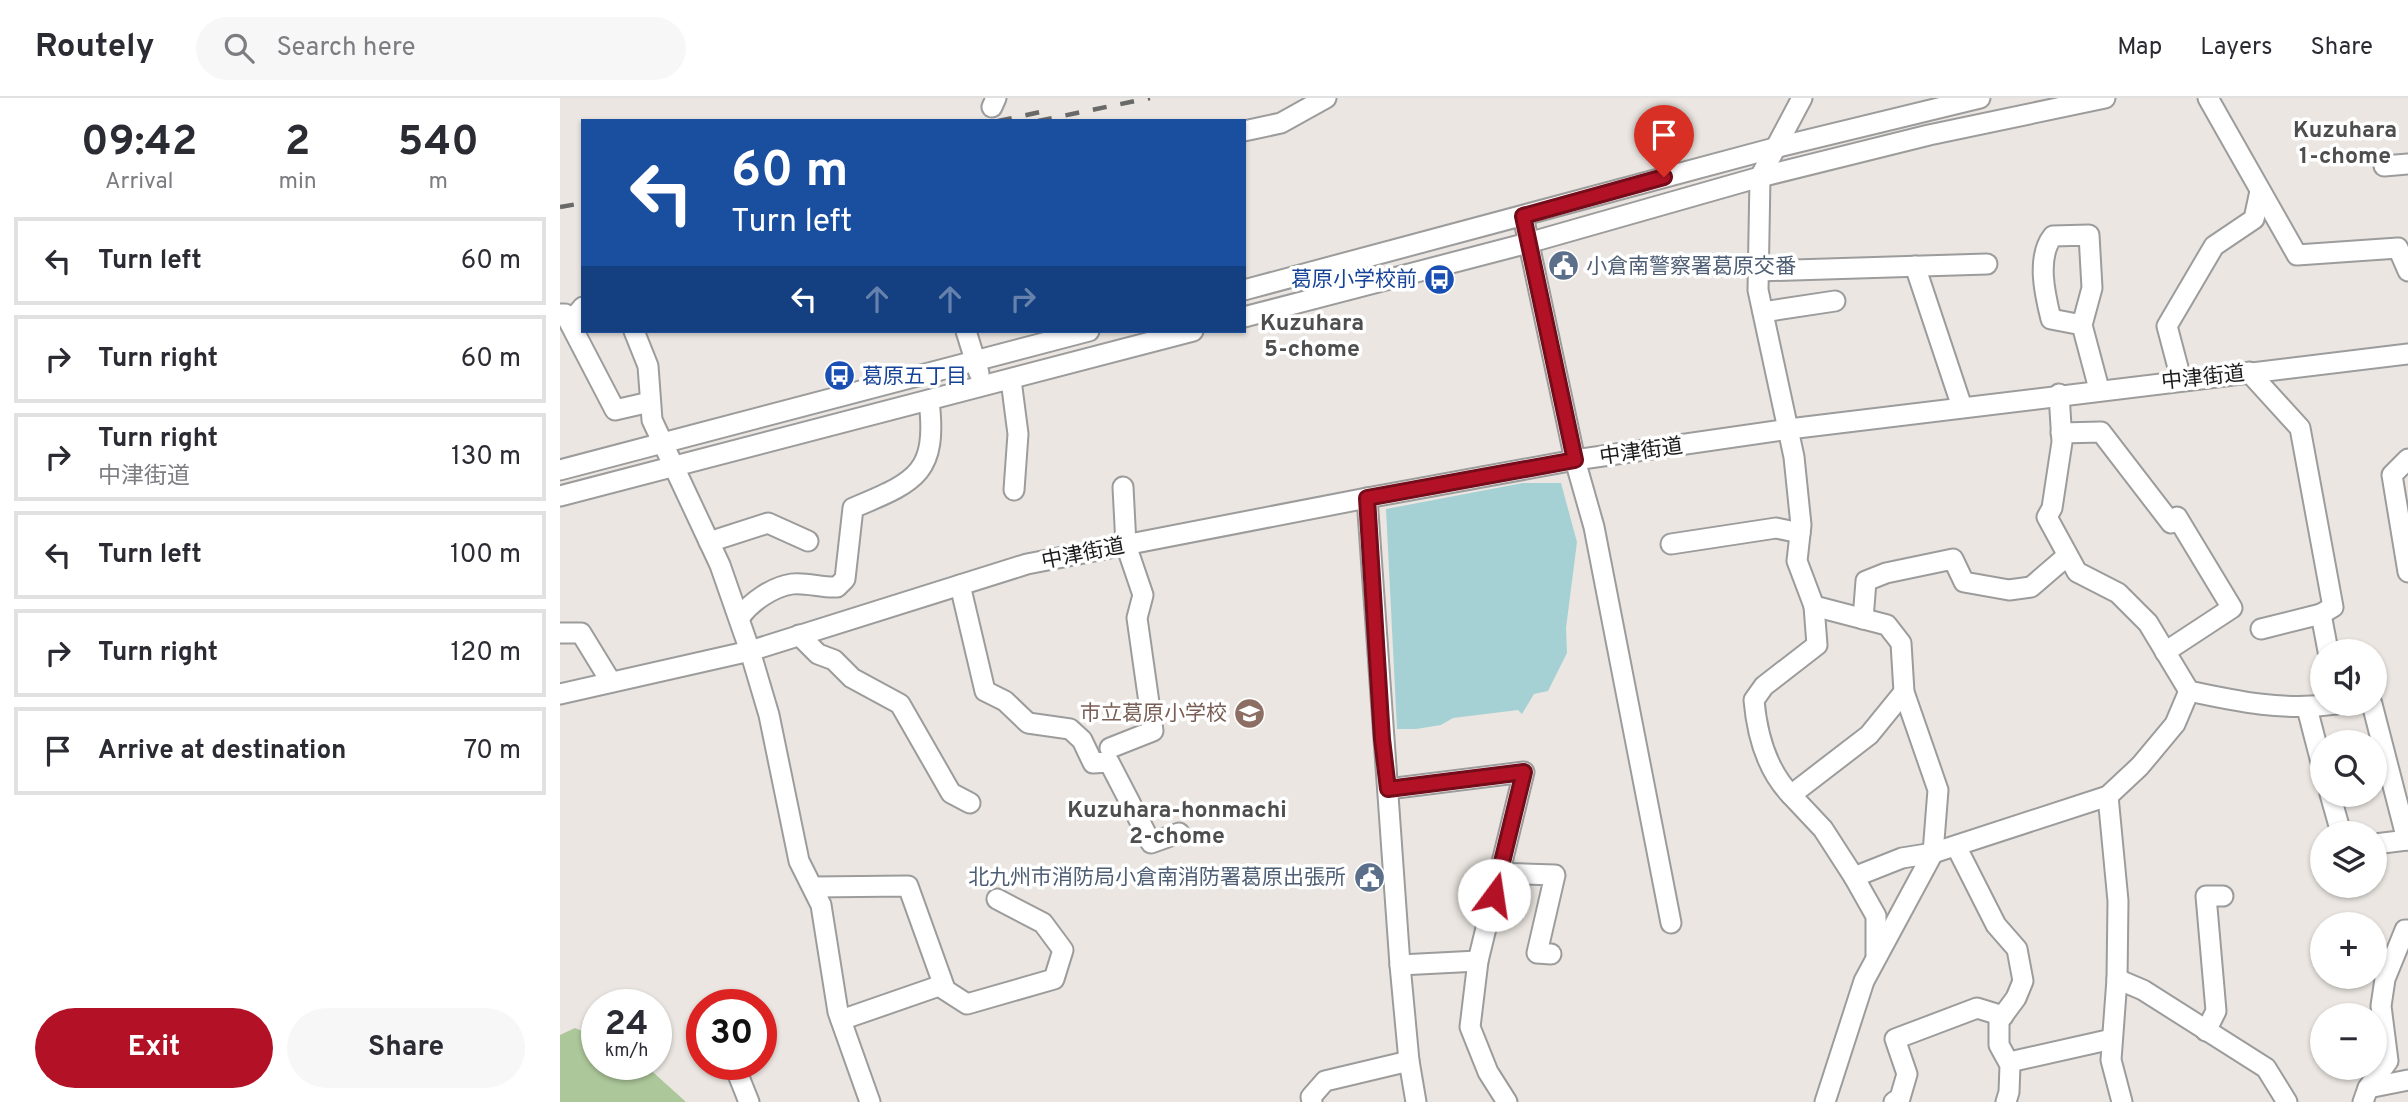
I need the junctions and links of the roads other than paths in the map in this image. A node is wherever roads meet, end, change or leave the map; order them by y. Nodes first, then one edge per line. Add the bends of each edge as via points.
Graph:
1 (1326, 98) edge
2 (1802, 98) edge
3 (1980, 98) edge
4 (2105, 98) edge
5 (2208, 98) edge
6 (1246, 131) edge
7 (1778, 147) junction
8 (2408, 164) edge
9 (2384, 166) dead end
10 (1760, 177) junction
11 (2260, 191) junction
12 (1523, 216) junction
13 (1528, 243) junction
14 (1987, 264) dead end
15 (1915, 266) junction
16 (1759, 271) junction
17 (2408, 271) edge
18 (1246, 289) edge
19 (1835, 301) dead end
20 (1763, 312) junction
21 (569, 314) edge
22 (1246, 316) edge
23 (2082, 325) junction
24 (635, 333) edge
25 (967, 333) edge
26 (1081, 333) edge
27 (1187, 333) edge
28 (2408, 354) edge
29 (976, 361) junction
30 (2249, 372) junction
31 (2181, 379) junction
32 (1011, 380) junction
33 (983, 387) junction
34 (2099, 389) junction
35 (2059, 394) junction
36 (929, 401) junction
37 (650, 402) junction
38 (1962, 408) junction
39 (1789, 429) junction
40 (2061, 433) junction
41 (663, 444) junction
42 (2408, 458) edge
43 (1575, 460) junction
44 (672, 466) junction
45 (560, 470) edge
46 (1123, 487) dead end
47 (1014, 490) dead end
48 (560, 496) edge
49 (1367, 498) junction
50 (1800, 533) junction
51 (808, 541) dead end
52 (709, 542) junction
53 (1671, 544) dead end
54 (1126, 545) junction
55 (2067, 556) junction
56 (2408, 572) edge
57 (960, 585) junction
58 (1814, 606) junction
59 (2321, 614) junction
60 (740, 617) junction
61 (1863, 619) junction
62 (2261, 629) dead end
63 (560, 633) edge
64 (799, 635) junction
65 (2326, 639) edge
66 (750, 650) junction
67 (2165, 652) junction
68 (611, 682) junction
69 (2189, 691) junction
70 (1904, 692) junction
71 (560, 694) edge
72 (2307, 708) junction
73 (2310, 708) edge
74 (2375, 716) edge
75 (2313, 730) edge
76 (1110, 748) dead end
77 (1388, 789) junction
78 (1791, 795) junction
79 (2108, 796) junction
80 (970, 803) dead end
81 (1179, 833) dead end
82 (2408, 840) edge
83 (2387, 843) edge
84 (1956, 845) junction
85 (1933, 853) junction
86 (1499, 873) junction
87 (1854, 877) junction
88 (813, 887) junction
89 (2223, 896) dead end
90 (997, 899) dead end
91 (1671, 923) dead end
92 (2408, 930) edge
93 (1551, 954) dead end
94 (1875, 959) junction
95 (1478, 961) junction
96 (1400, 965) junction
97 (2117, 979) junction
98 (945, 989) junction
99 (2003, 1016) junction
100 (841, 1020) junction
101 (2206, 1031) junction
102 (2112, 1039) junction
103 (1409, 1061) junction
104 (2014, 1061) dead end
105 (740, 1080) edge
106 (2408, 1080) edge
107 (2365, 1095) edge
108 (749, 1102) edge
109 (870, 1102) edge
110 (1312, 1102) edge
111 (1416, 1102) edge
112 (1507, 1102) edge
113 (1825, 1102) edge
114 (1894, 1102) edge
115 (2006, 1102) edge
116 (2122, 1102) edge
117 (2287, 1102) edge

1 - 6 street via 1281,123
2 - 7 street
3 - 7 street
4 - 10 street
5 - 11 street
7 - 10 street
7 - 12 street
8 - 9 street
10 - 13 street
10 - 16 street
11 - 17 street via 2297,256 2398,248
11 - 31 street via 2254,219 2214,246 2166,326
12 - 13 street
12 - 18 street
13 - 22 street
13 - 43 street
14 - 15 street
15 - 16 street
15 - 38 street
16 - 20 street
19 - 20 street
20 - 39 street
21 - 37 street via 615,410
23 - 23 street via 2051,319 2044,290 2046,245 2053,236 2089,235 2092,288
23 - 34 street
24 - 37 street via 648,366
25 - 29 street
26 - 29 street
27 - 32 street
28 - 30 street, 中津街道
29 - 33 street
29 - 41 street
30 - 31 street, 中津街道
30 - 59 street via 2300,428 2333,607
31 - 34 street, 中津街道
32 - 33 street
32 - 47 street via 1018,434
33 - 36 street
34 - 35 street, 中津街道
35 - 38 street, 中津街道
35 - 40 street
36 - 44 street
36 - 60 street via 932,426 925,462 917,475 907,485 853,508 845,579 837,587 792,584 769,592
37 - 41 street via 652,421
38 - 39 street, 中津街道
39 - 43 street, 中津街道
39 - 50 street
40 - 55 street via 2047,517
40 - 67 street via 2101,432 2171,523 2177,517 2232,608
41 - 44 street
41 - 45 street
42 - 56 street via 2392,475
43 - 49 street, 中津街道
43 - 91 street via 1594,527
44 - 48 street
44 - 52 street
46 - 54 street
49 - 54 street, 中津街道
49 - 77 street
50 - 53 street via 1776,528
50 - 58 street via 1797,561
51 - 52 street via 768,523
52 - 60 street
54 - 57 street, 中津街道 via 1027,564
54 - 76 street via 1143,595 1138,618 1153,731
55 - 61 street via 2031,587 2009,590 1964,582 1953,559 1886,573 1866,581
55 - 67 street via 2077,572 2118,593 2148,623
57 - 64 street, 中津街道
57 - 81 street via 985,691 1005,701 1028,723 1070,729 1094,763 1109,762 1150,843
58 - 61 street
58 - 78 street via 1817,645 1754,699 1761,745
59 - 62 street
59 - 65 street
60 - 66 street
61 - 70 street via 1887,625 1901,643
63 - 68 street via 580,633
64 - 66 street, 中津街道
64 - 80 street via 852,678 900,704 951,793
66 - 68 street, 中津街道
66 - 88 street via 769,715 799,860
67 - 69 street
68 - 71 street, 中津街道
69 - 72 street via 2251,705
69 - 79 street via 2175,724
70 - 78 street via 1869,735
70 - 85 street via 1938,790
72 - 73 street
72 - 75 street
74 - 82 street
77 - 86 street via 1524,772
77 - 96 street
78 - 87 street via 1823,829
79 - 84 street
79 - 97 street via 2118,901
82 - 83 street
84 - 85 street
84 - 99 street via 1996,925 2017,949 2023,981
85 - 87 street via 1902,858
85 - 94 street
86 - 93 street via 1555,875 1537,953
86 - 95 street
87 - 94 street via 1875,916
88 - 98 street via 908,886
88 - 100 street via 821,905
89 - 101 street via 2206,896 2217,1011
90 - 98 street via 1043,923 1063,950 1054,979 967,1004
92 - 107 street via 2404,930 2385,979 2381,1006 2388,1061
94 - 113 street
95 - 96 street
95 - 112 street via 1470,1027 1488,1072
96 - 103 street
97 - 101 street via 2143,990
97 - 102 street
98 - 100 street via 940,986
99 - 114 street via 1977,1008 1895,1039 1907,1074 1900,1098
99 - 115 street via 1999,1045 2010,1065
100 - 109 street
101 - 117 street via 2266,1068
102 - 104 street
102 - 116 street via 2110,1060
103 - 110 street via 1325,1081
103 - 111 street
105 - 108 street
106 - 107 street

